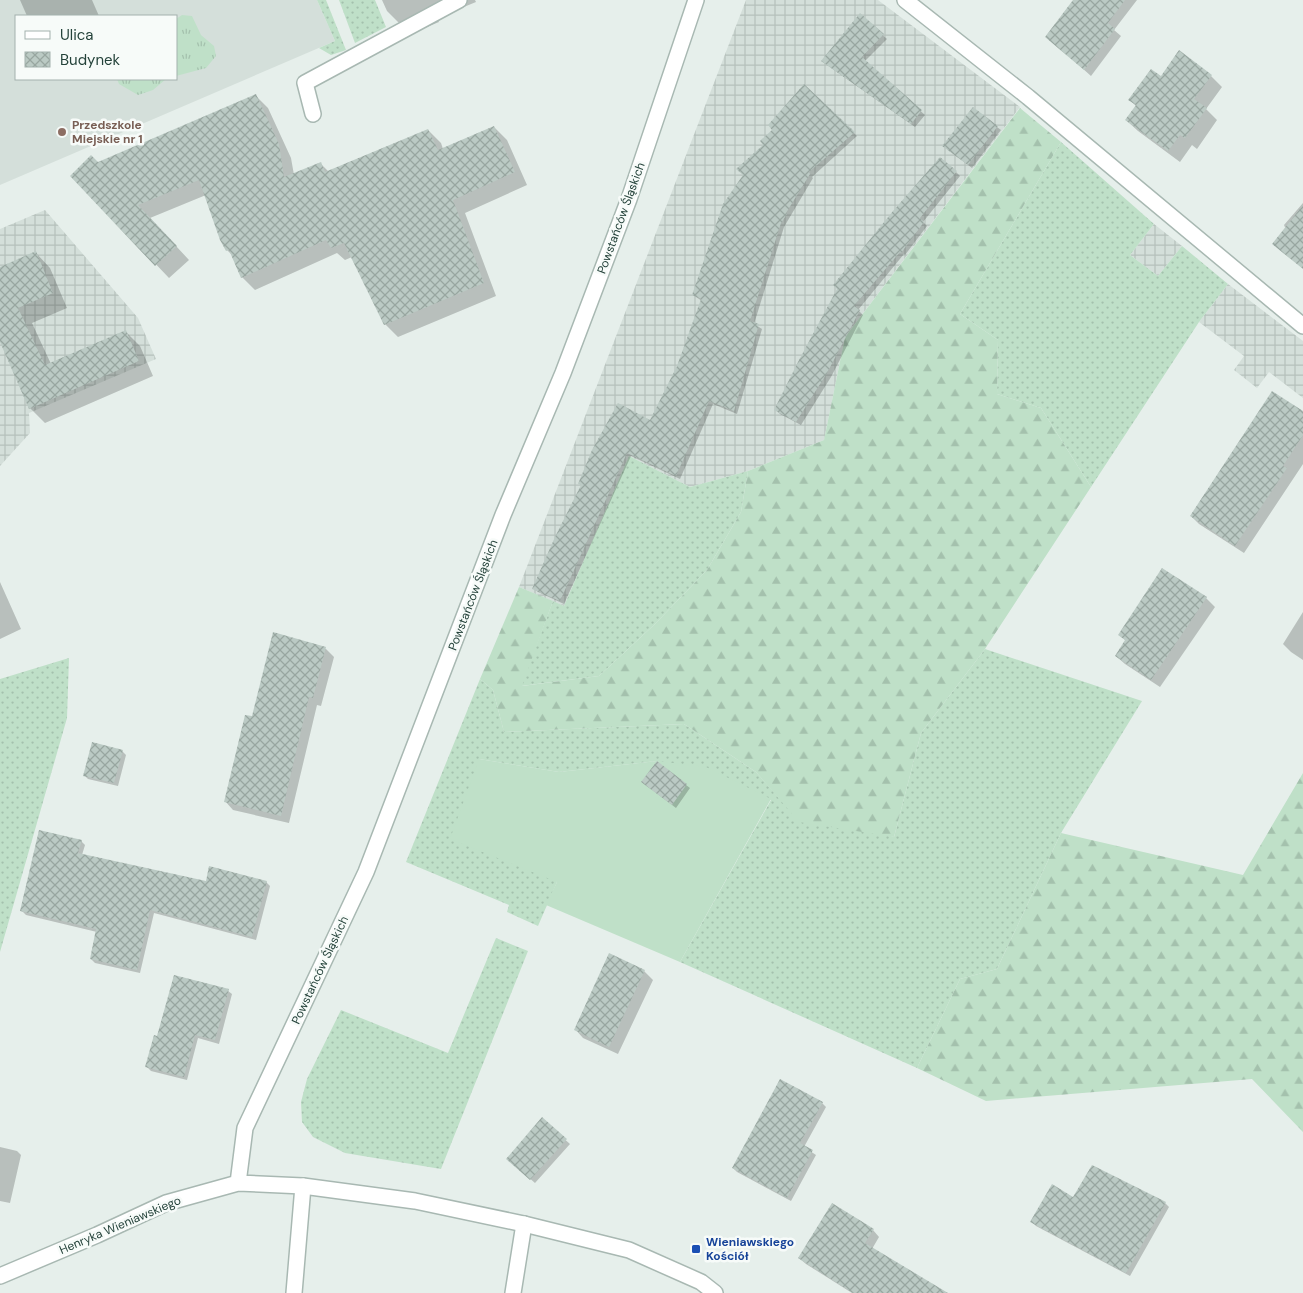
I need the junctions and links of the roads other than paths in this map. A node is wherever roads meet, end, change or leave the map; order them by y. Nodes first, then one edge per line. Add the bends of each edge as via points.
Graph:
1 (459, 0) edge
2 (696, 0) edge
3 (905, 0) edge
4 (313, 114) dead end
5 (1303, 326) edge
6 (238, 1183) junction
7 (303, 1186) junction
8 (524, 1224) junction
9 (0, 1276) edge
10 (294, 1293) edge
11 (513, 1293) edge
12 (716, 1293) edge

1 - 4 street via 305,83
2 - 6 street, Powstańców Śląskich via 622,217 563,373 503,515 366,872 245,1128
3 - 5 street via 1028,97
6 - 7 street, Henryka Wieniawskiego
6 - 9 street, Henryka Wieniawskiego via 166,1203
7 - 8 street, Henryka Wieniawskiego via 415,1201
7 - 10 street
8 - 11 street
8 - 12 street, Henryka Wieniawskiego via 629,1250 701,1282

